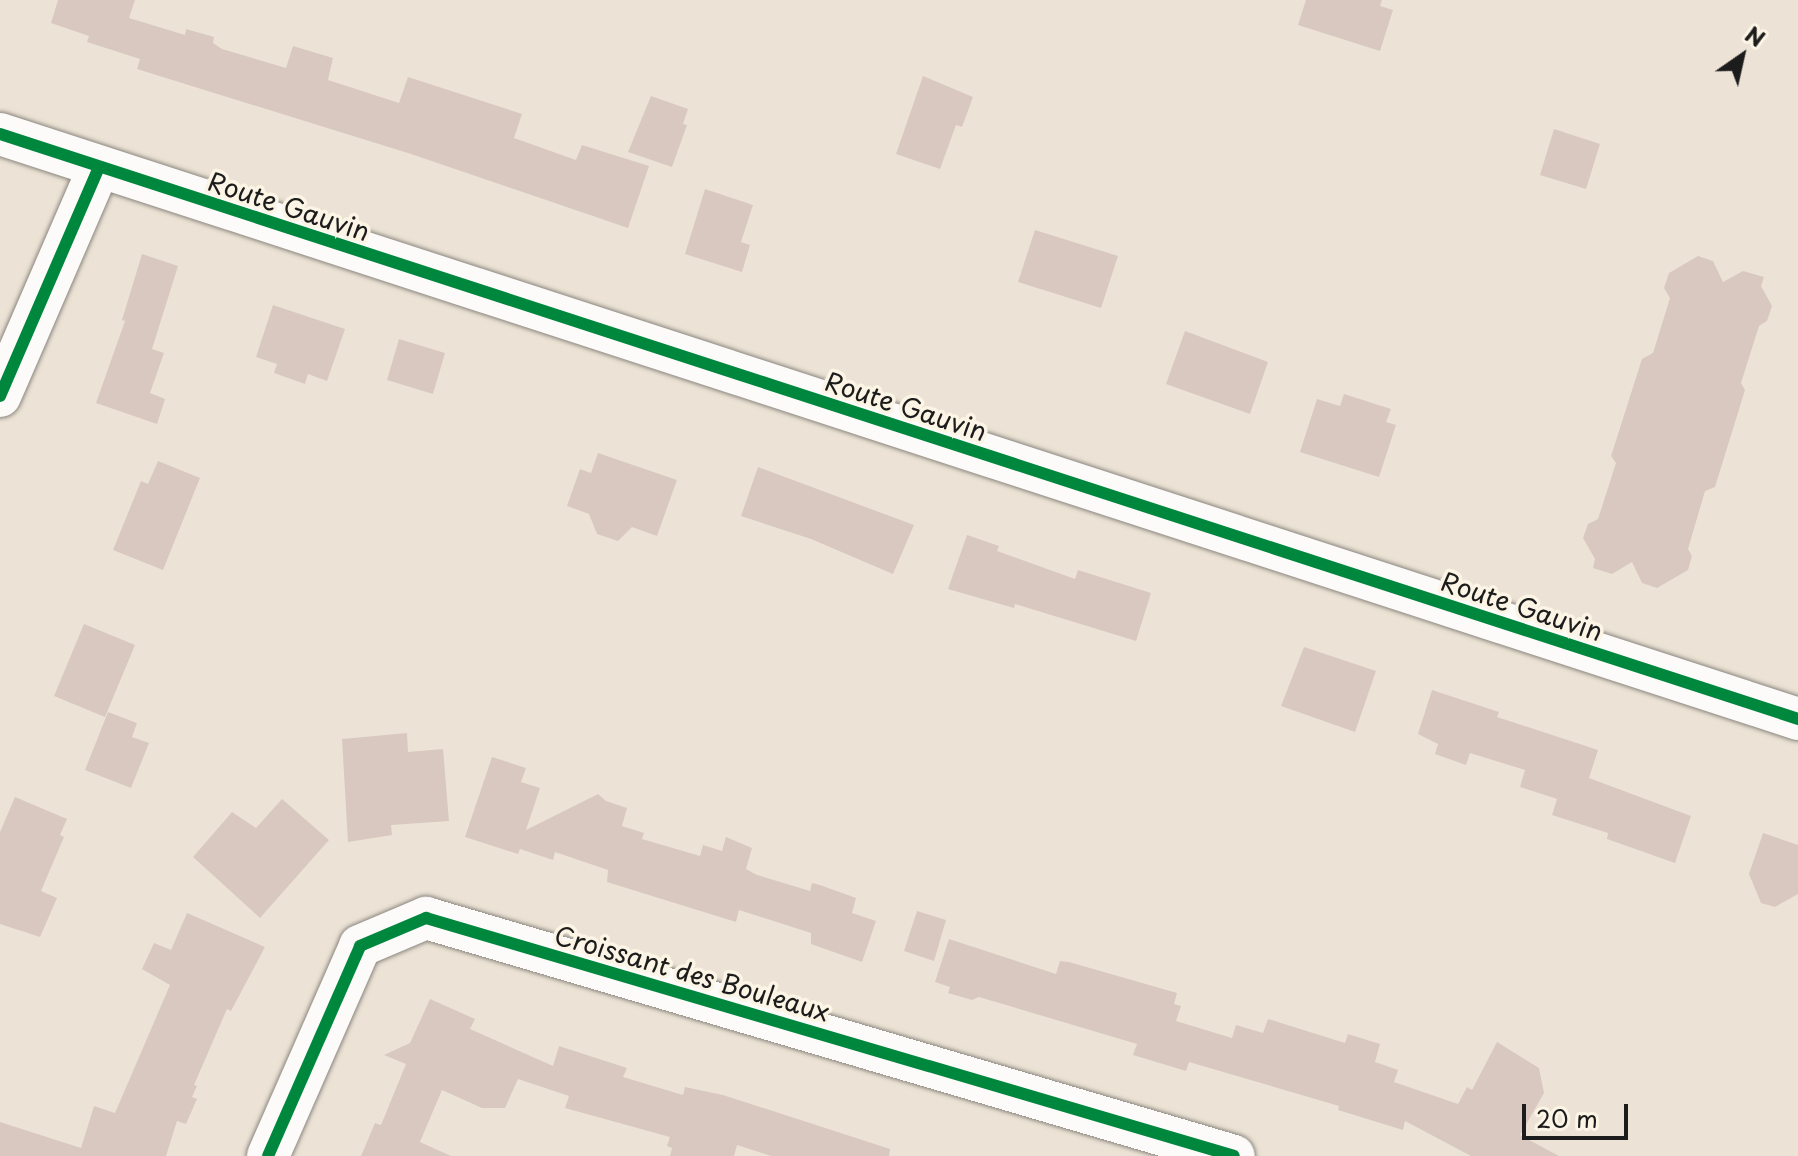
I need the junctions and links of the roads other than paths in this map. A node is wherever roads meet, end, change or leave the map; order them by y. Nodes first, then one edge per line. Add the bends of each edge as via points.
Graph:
1 (0, 134) edge
2 (99, 167) junction
3 (0, 396) edge
4 (1798, 719) edge
5 (268, 1156) edge
6 (1234, 1156) edge

1 - 2 street, Route Gauvin
2 - 3 street
2 - 4 street, Route Gauvin
5 - 6 street, Croissant des Bouleaux via 360,946 426,918

